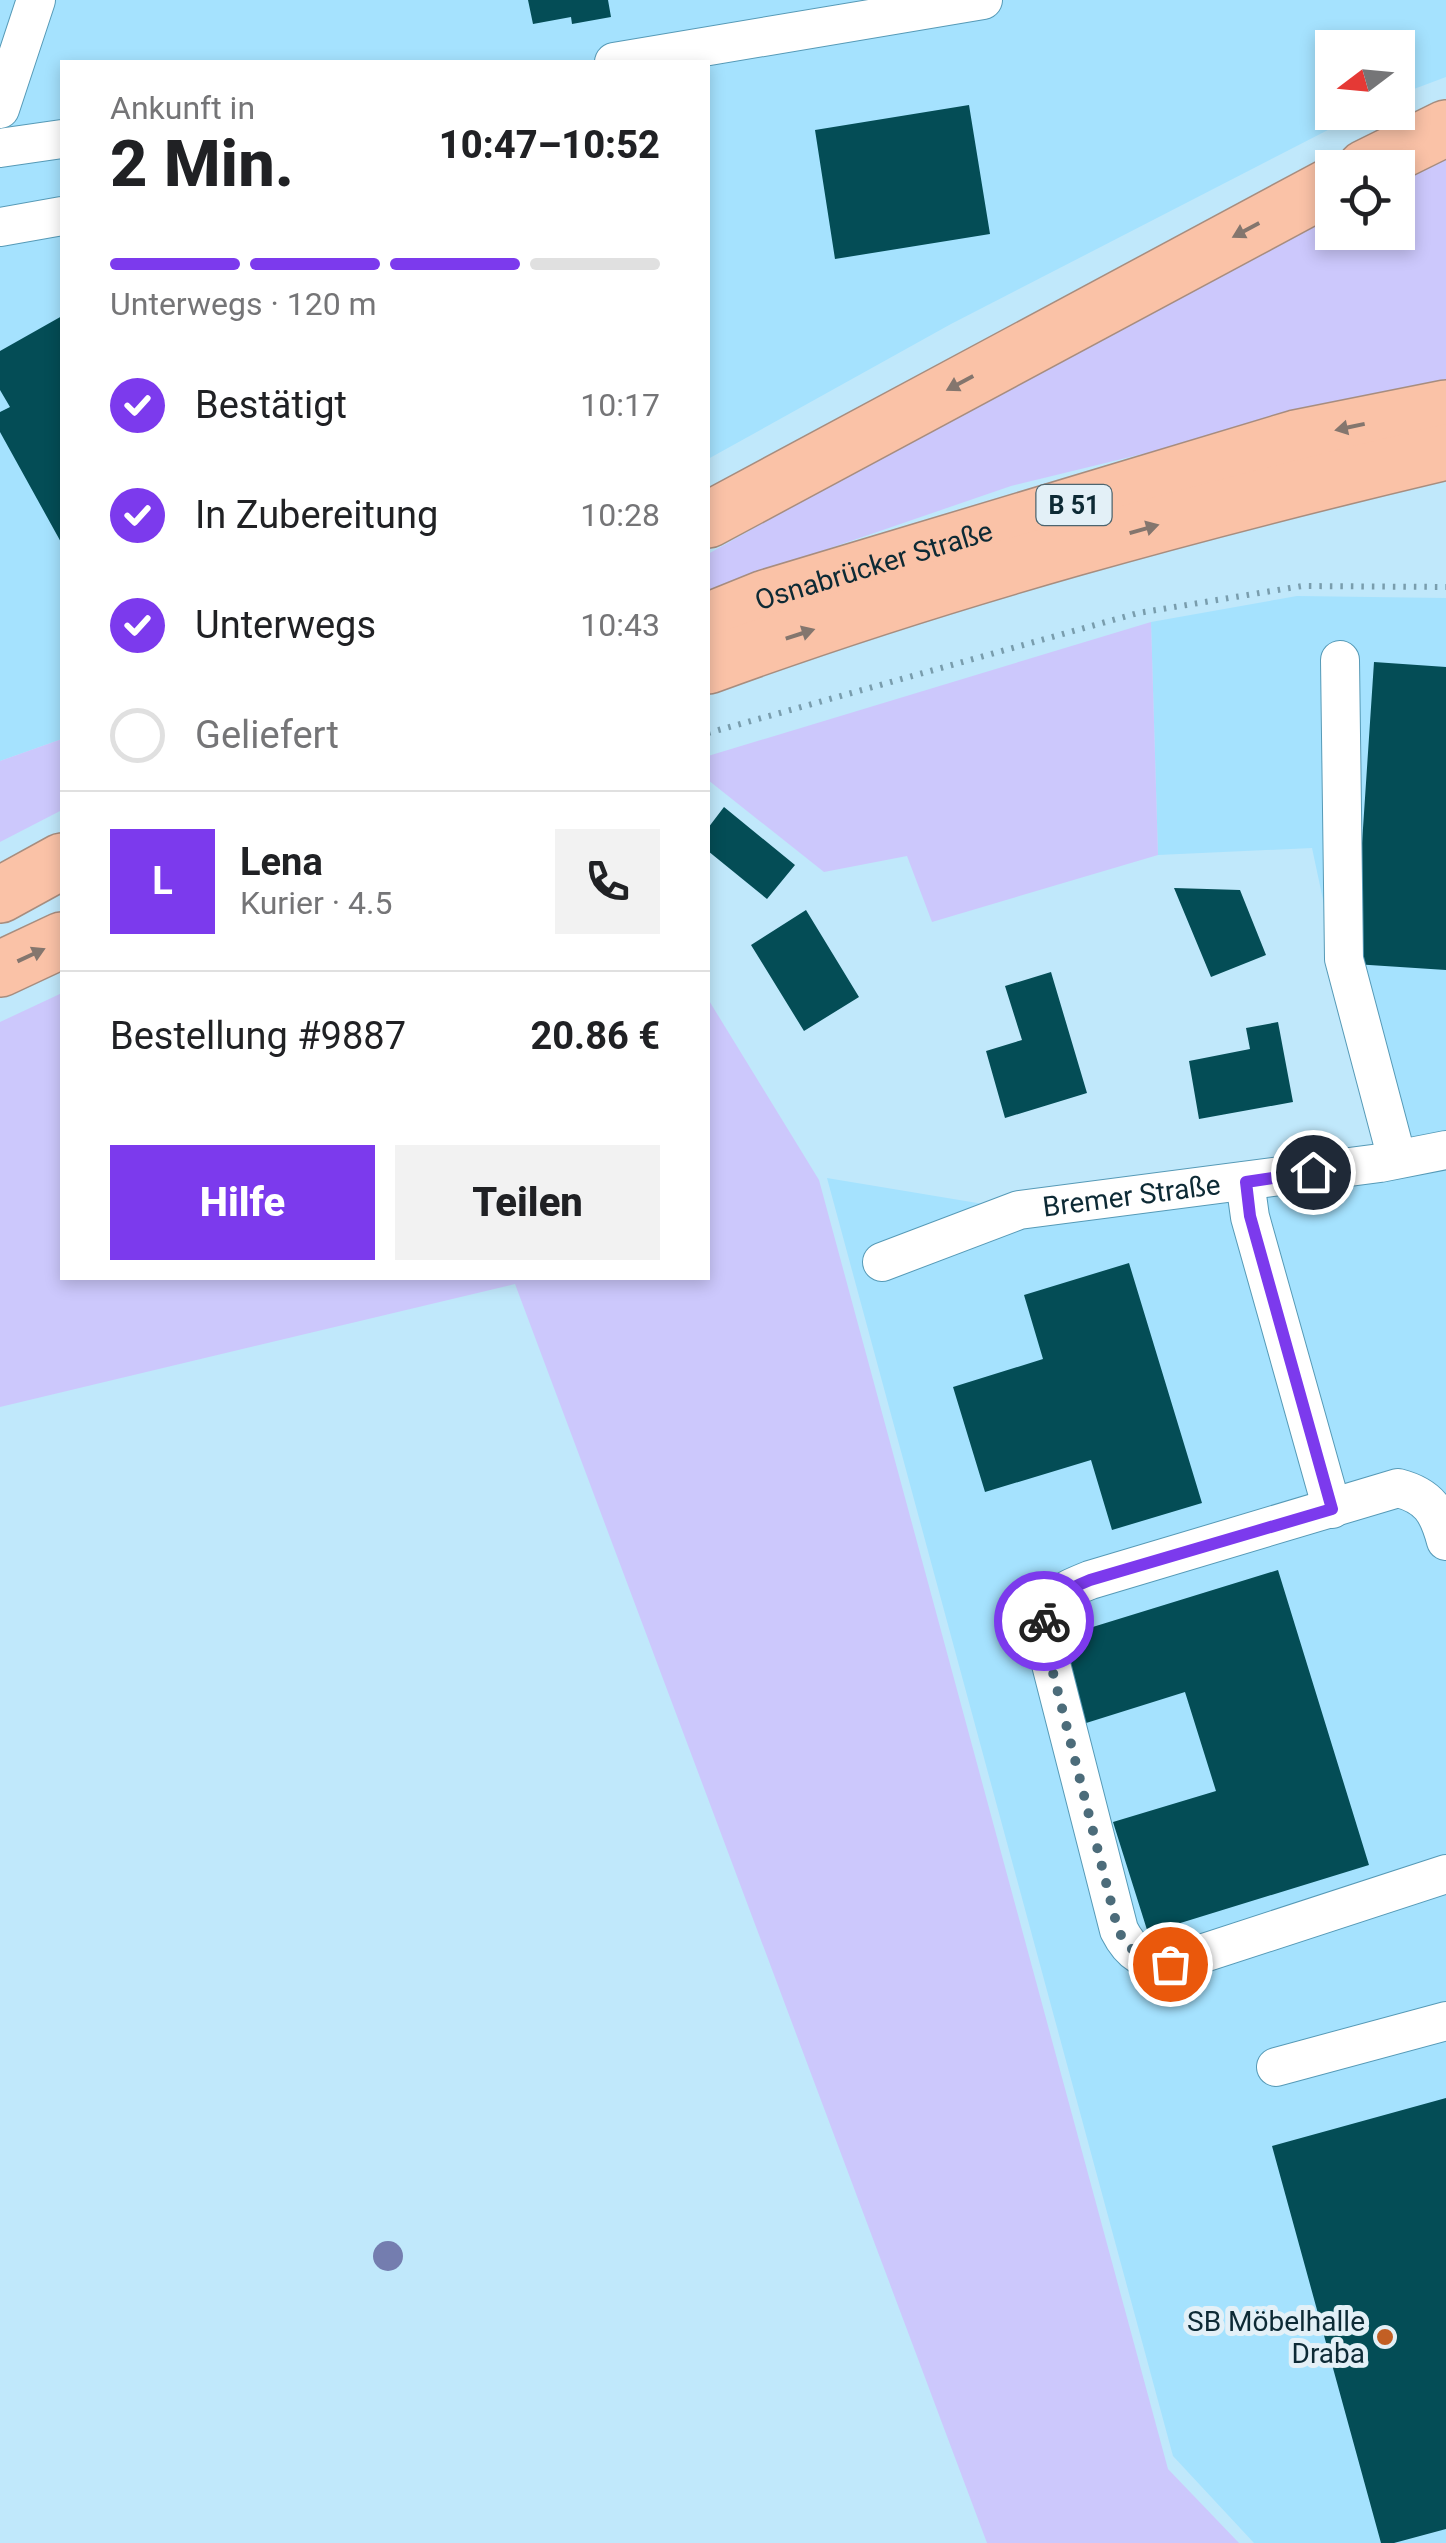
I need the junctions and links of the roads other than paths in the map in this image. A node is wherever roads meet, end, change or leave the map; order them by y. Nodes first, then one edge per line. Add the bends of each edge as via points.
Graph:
1 (36, 0) edge
2 (983, 0) edge
3 (626, 60) edge
4 (4, 86) edge
5 (1446, 128) edge
6 (60, 139) edge
7 (0, 148) edge
8 (1401, 150) edge
9 (1315, 193) edge
10 (60, 216) edge
11 (0, 227) edge
12 (1446, 408) edge
13 (1446, 452) edge
14 (1303, 486) junction
15 (1446, 486) edge
16 (710, 519) edge
17 (710, 620) edge
18 (1340, 660) dead end
19 (710, 665) edge
20 (60, 861) edge
21 (60, 883) edge
22 (0, 895) edge
23 (0, 911) edge
24 (60, 941) edge
25 (0, 970) edge
26 (1446, 1150) edge
27 (1398, 1160) junction
28 (1246, 1182) junction
29 (882, 1262) dead end
30 (1332, 1509) junction
31 (1446, 1542) edge
32 (1446, 1874) edge
33 (1446, 2021) edge
34 (1276, 2068) dead end

1 - 4 street
2 - 3 street
5 - 8 highway
6 - 7 street
9 -> 16 highway
10 - 11 street
12 -> 17 highway, Osnabrücker Straße / B 51 via 1296,438
13 - 14 highway, Osnabrücker Straße / B 51
14 - 15 highway
19 -> 14 highway, Osnabrücker Straße / B 51 via 939,588
18 - 27 street via 1344,959
20 - 22 highway
21 - 23 highway
25 -> 24 highway
26 - 27 street, Bremer Straße
27 - 28 street, Bremer Straße
28 - 29 street, Bremer Straße via 1019,1210
28 - 30 street
30 - 31 street via 1398,1488 1417,1493 1433,1505
30 - 32 street via 1090,1580 1066,1590 1044,1615 1043,1633 1118,1930 1146,1960 1170,1964
33 - 34 street

